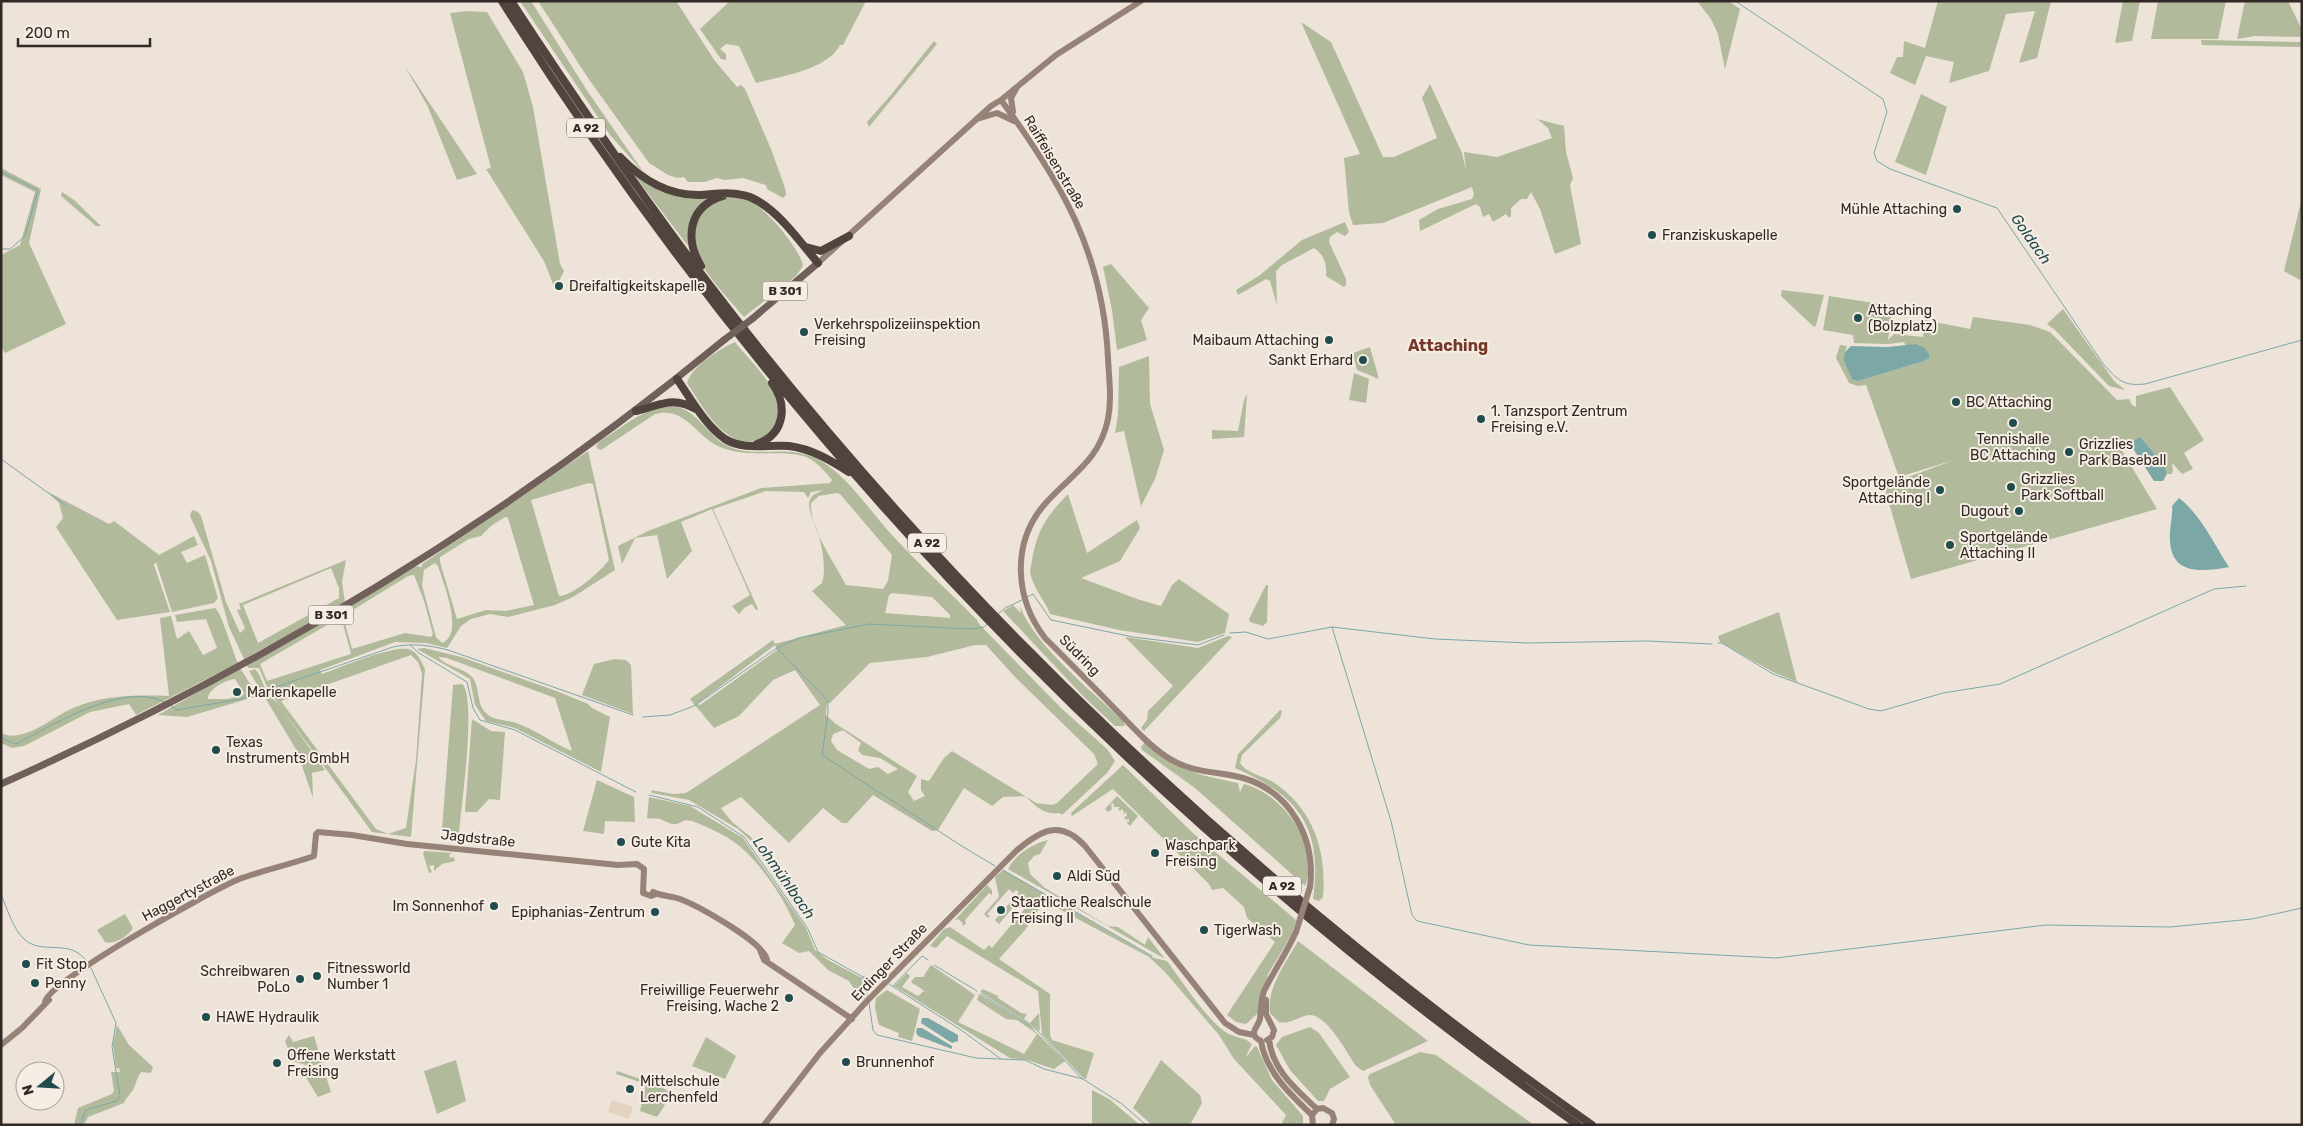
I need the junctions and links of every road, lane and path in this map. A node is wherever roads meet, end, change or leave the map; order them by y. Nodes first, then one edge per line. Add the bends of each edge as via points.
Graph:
1 (502, 1) edge
2 (511, 1) edge
3 (1142, 1) edge
4 (1022, 83) junction
5 (1001, 100) junction
6 (974, 120) junction
7 (1018, 123) junction
8 (601, 135) junction
9 (730, 194) junction
10 (848, 236) junction
11 (804, 247) junction
12 (818, 263) junction
13 (708, 283) junction
14 (1108, 356) joint
15 (764, 368) junction
16 (677, 379) junction
17 (636, 411) junction
18 (700, 411) junction
19 (752, 446) junction
20 (856, 477) junction
21 (993, 620) junction
22 (1, 784) edge
23 (314, 856) joint
24 (1268, 986) junction
25 (852, 1019) junction
26 (1259, 1022) junction
27 (1268, 1022) junction
28 (1254, 1032) junction
29 (1269, 1039) junction
30 (1261, 1040) junction
31 (1, 1046) edge
32 (1314, 1112) junction
33 (1311, 1124) edge
34 (1333, 1124) edge
35 (764, 1125) edge
36 (1578, 1125) edge
37 (1592, 1125) edge

1 - 15 highway, A 92 via 616,171
2 - 8 highway, A 92
3 - 4 main road via 1056,55
4 - 5 main road
4 - 7 main road via 1011,98
5 - 6 main road
5 - 7 main road, Raiffeisenstraße
6 - 7 main road via 997,113
6 - 10 main road
7 - 14 main road, Raiffeisenstraße via 1063,194 1086,244 1102,297
8 - 9 highway via 609,140 631,168 662,188 698,195
8 - 13 highway, A 92
9 - 11 highway via 750,197 766,207
9 - 13 highway via 703,206 692,224 692,248
10 - 11 highway via 821,251
10 - 12 main road
11 - 12 highway
12 - 16 main road, B 301, bridge
13 - 21 highway, A 92 via 862,470
14 - 24 main road, Südring, bridge via 1110,403 1103,436 1091,459 1044,506 1031,526 1022,556 1024,600 1045,638 1159,752 1187,767 1247,780 1268,790 1297,820 1308,844 1310,887 1296,932
15 - 19 highway via 783,409 776,433
15 - 20 highway, A 92
16 - 17 main road, B 301
16 - 18 highway
17 - 18 highway via 666,402 691,406
17 - 22 main road, B 301 via 484,519 344,607 173,702
18 - 19 highway via 725,438 738,445
19 - 20 highway via 789,446 811,450
20 - 21 highway, A 92
21 - 36 highway, A 92 via 1120,752 1249,869 1445,1028
21 - 37 highway, A 92 via 1279,884 1444,1018
23 - 25 main road, Jagdstraße via 316,838 330,833 407,844 635,864 641,867 644,893 677,898 707,912 752,941 762,958
23 - 31 main road, Haggertystraße via 219,888 93,962 60,985 58,991 8,1043
24 - 26 main road
24 - 27 main road via 1265,1010
25 - 28 main road, Erdinger Straße via 1007,859 1031,838 1060,831 1076,837 1085,846 1225,1023
25 - 35 main road, Erdinger Straße via 820,1053
26 - 27 main road
26 - 28 main road
27 - 29 main road via 1274,1030
28 - 30 main road
29 - 30 main road
29 - 32 main road via 1273,1056 1283,1074
30 - 32 main road via 1277,1078
32 - 33 main road
32 - 34 main road via 1323,1108 1329,1110

